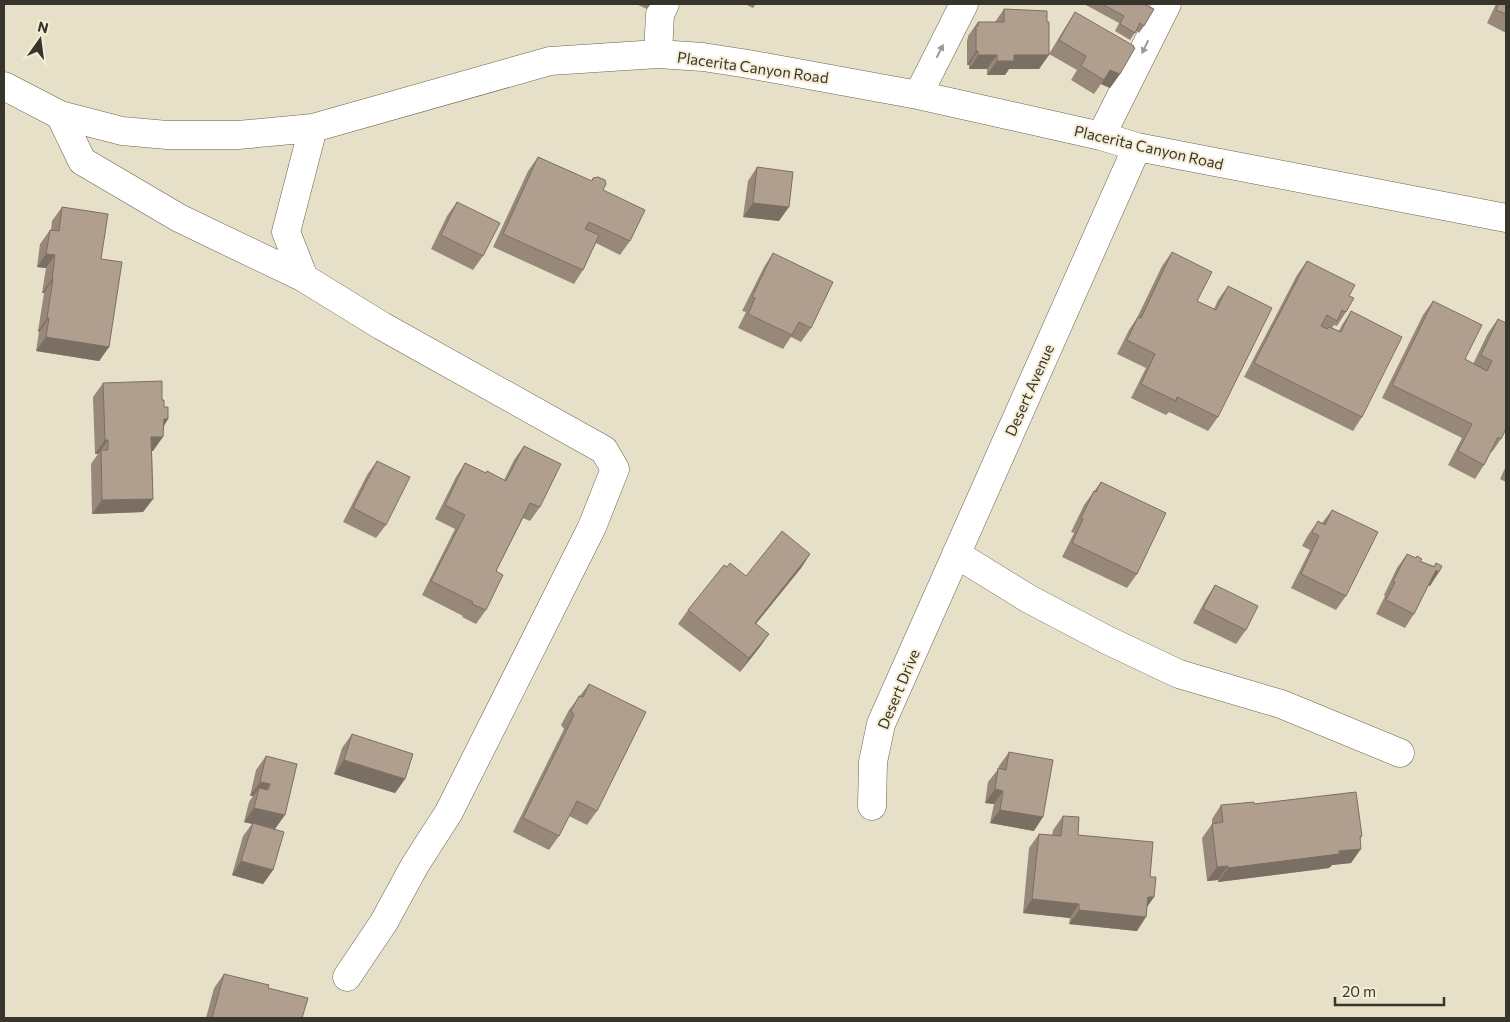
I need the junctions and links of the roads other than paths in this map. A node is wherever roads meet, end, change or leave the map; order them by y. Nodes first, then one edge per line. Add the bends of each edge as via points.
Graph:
1 (665, 4) edge
2 (964, 4) edge
3 (1167, 4) edge
4 (658, 54) junction
5 (4, 86) edge
6 (918, 95) junction
7 (60, 115) junction
8 (313, 128) junction
9 (1101, 136) junction
10 (1137, 147) junction
11 (1506, 218) edge
12 (304, 278) junction
13 (956, 554) junction
14 (922, 632) joint
15 (1400, 754) dead end
16 (872, 806) dead end
17 (348, 977) dead end

1 - 4 street via 660,14
6 -> 2 street
3 -> 9 street
4 - 6 street, Placerita Canyon Road via 748,64
4 - 8 street, Placerita Canyon Road via 550,61
5 - 7 street, Placerita Canyon Road
6 - 9 street, Placerita Canyon Road
7 - 8 street, Placerita Canyon Road via 122,131 167,135 238,135
7 - 12 street via 82,161 179,218
8 - 12 street via 286,232
9 - 10 street, Placerita Canyon Road
10 - 11 street, Placerita Canyon Road
10 - 13 street, Desert Avenue
12 - 17 street via 382,326 604,450 615,469 592,527 449,812
13 - 14 street, Desert Avenue
13 - 15 street via 1029,599 1178,674 1281,704
14 - 16 street, Desert Drive via 881,724 873,762

